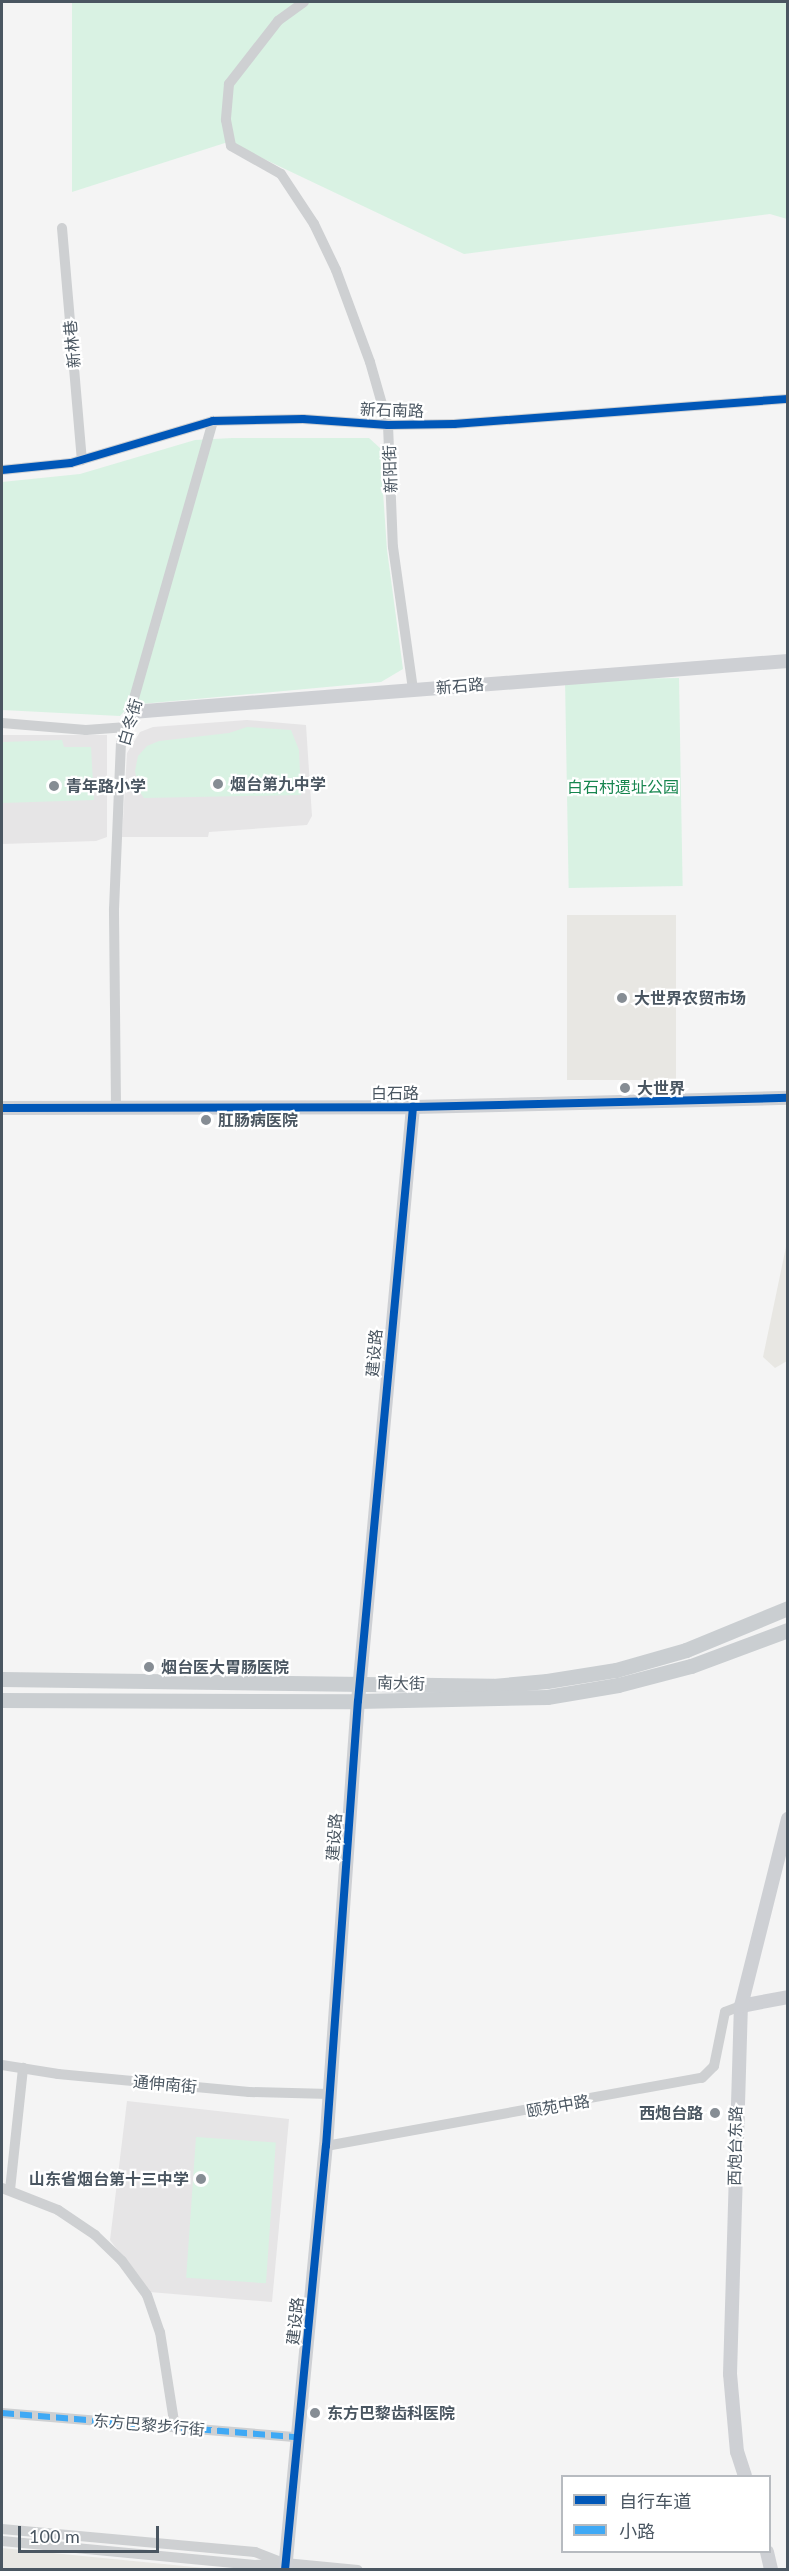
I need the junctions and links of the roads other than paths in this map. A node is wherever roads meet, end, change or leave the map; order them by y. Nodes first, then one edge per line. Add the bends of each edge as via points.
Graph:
1 (304, 2) edge
2 (62, 228) dead end
3 (788, 399) edge
4 (213, 421) junction
5 (388, 425) junction
6 (82, 460) junction
7 (2, 470) edge
8 (788, 661) edge
9 (412, 690) junction
10 (132, 712) junction
11 (2, 723) edge
12 (128, 727) junction
13 (788, 1098) edge
14 (117, 1105) junction
15 (413, 1107) junction
16 (2, 1108) edge
17 (788, 1608) edge
18 (788, 1629) edge
19 (2, 1679) edge
20 (360, 1681) junction
21 (2, 1700) edge
22 (358, 1701) junction
23 (788, 1819) edge
24 (788, 1997) edge
25 (741, 2006) junction
26 (2, 2065) edge
27 (23, 2068) junction
28 (330, 2094) junction
29 (326, 2146) junction
30 (6, 2189) edge
31 (2, 2413) edge
32 (175, 2428) junction
33 (297, 2437) junction
34 (745, 2475) edge
35 (2, 2529) edge
36 (2, 2541) edge
37 (766, 2553) edge
38 (285, 2566) edge
39 (358, 2570) edge
40 (771, 2570) edge

1 - 5 street, 新阳街 via 278,21 229,84 225,120 231,146 281,174 314,224 340,280
2 - 6 street, 新林巷
3 - 5 street, 新石南路 via 454,424
4 - 5 street, 新石南路 via 303,419
4 - 6 street, 新石南路
4 - 10 street, 白冬街
5 - 9 street, 新阳街 via 393,547
6 - 7 street, 新石南路
8 - 9 street, 新石路
9 - 10 street, 新石路
10 - 12 street, 白冬街
11 - 12 street via 86,730
12 - 14 street, 白冬街 via 121,744 114,909
13 - 15 street, 白石路
14 - 15 street, 白石路
14 - 16 street, 白石路
15 - 20 street, 建设路
17 - 20 main road, 南大街 via 686,1650 616,1670 494,1686
18 - 22 main road, 南大街 via 690,1666 618,1685 548,1697
19 - 20 main road, 南大街
20 - 22 street, 建设路
21 - 22 main road, 南大街
22 - 28 street, 建设路
23 - 25 street, 西炮台东路
24 - 25 street
25 - 29 street, 颐苑中路 via 725,2012 714,2066 702,2079
25 - 34 street, 西炮台东路 via 730,2374 737,2452
26 - 27 street, 通伸南街
27 - 28 street, 通伸南街 via 249,2092
27 - 30 street
28 - 29 street, 建设路
29 - 33 street, 建设路
30 - 32 street via 58,2210 94,2235 122,2261 147,2295 160,2332
31 - 32 street, 东方巴黎步行街
32 - 33 street, 东方巴黎步行街
33 - 38 street, 建设路
35 - 38 street via 255,2552
36 - 38 street
37 - 40 street
38 - 39 street

